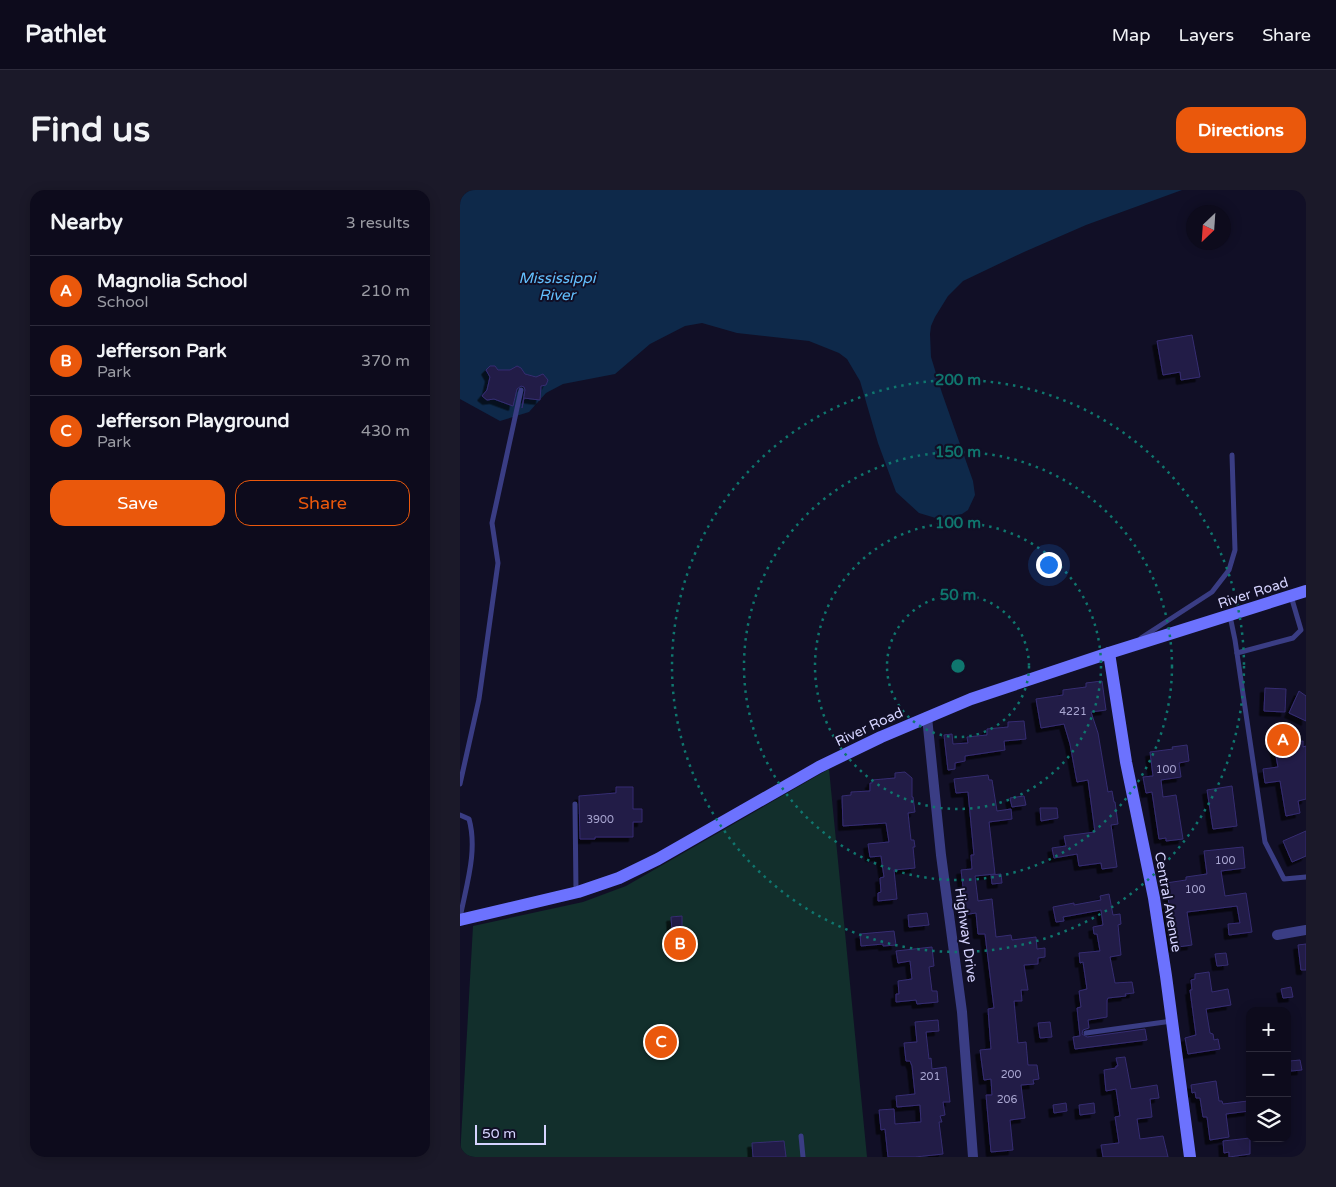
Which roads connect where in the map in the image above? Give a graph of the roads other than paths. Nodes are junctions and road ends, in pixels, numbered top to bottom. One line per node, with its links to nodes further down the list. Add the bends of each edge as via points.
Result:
1 (521, 390): 11 (lane, via 492,523 498,563 479,699)
2 (1232, 455): 7 (lane, via 1234,550 1229,570 1212,592)
3 (1306, 591): 4 (main road, River Road)
4 (1291, 596): 5 (main road, River Road); 6 (lane)
5 (1230, 616): 7 (main road, River Road); 9 (lane)
6 (1303, 629): 9 (lane, via 1293,638)
7 (1123, 649): 8 (main road, River Road)
8 (1109, 653): 10 (main road, River Road); 19 (main road, Central Avenue, via 1126,762 1154,898)
9 (1237, 653): 14 (lane, via 1265,842 1284,879)
10 (927, 718): 15 (main road, River Road, via 819,767 658,859 619,878); 23 (street, Highway Drive, via 962,1012)
11 (460, 784)
12 (575, 804): 15 (lane)
13 (460, 815): 16 (lane, via 469,819 473,847)
14 (1306, 877)
15 (576, 893): 16 (main road, River Road)
16 (460, 919)
17 (1306, 930): 18 (street)
18 (1277, 934)
19 (1172, 1021): 20 (lane); 24 (main road, Central Avenue)
20 (1086, 1033)
21 (801, 1136): 22 (lane)
22 (803, 1157)
23 (973, 1157)
24 (1190, 1157)

